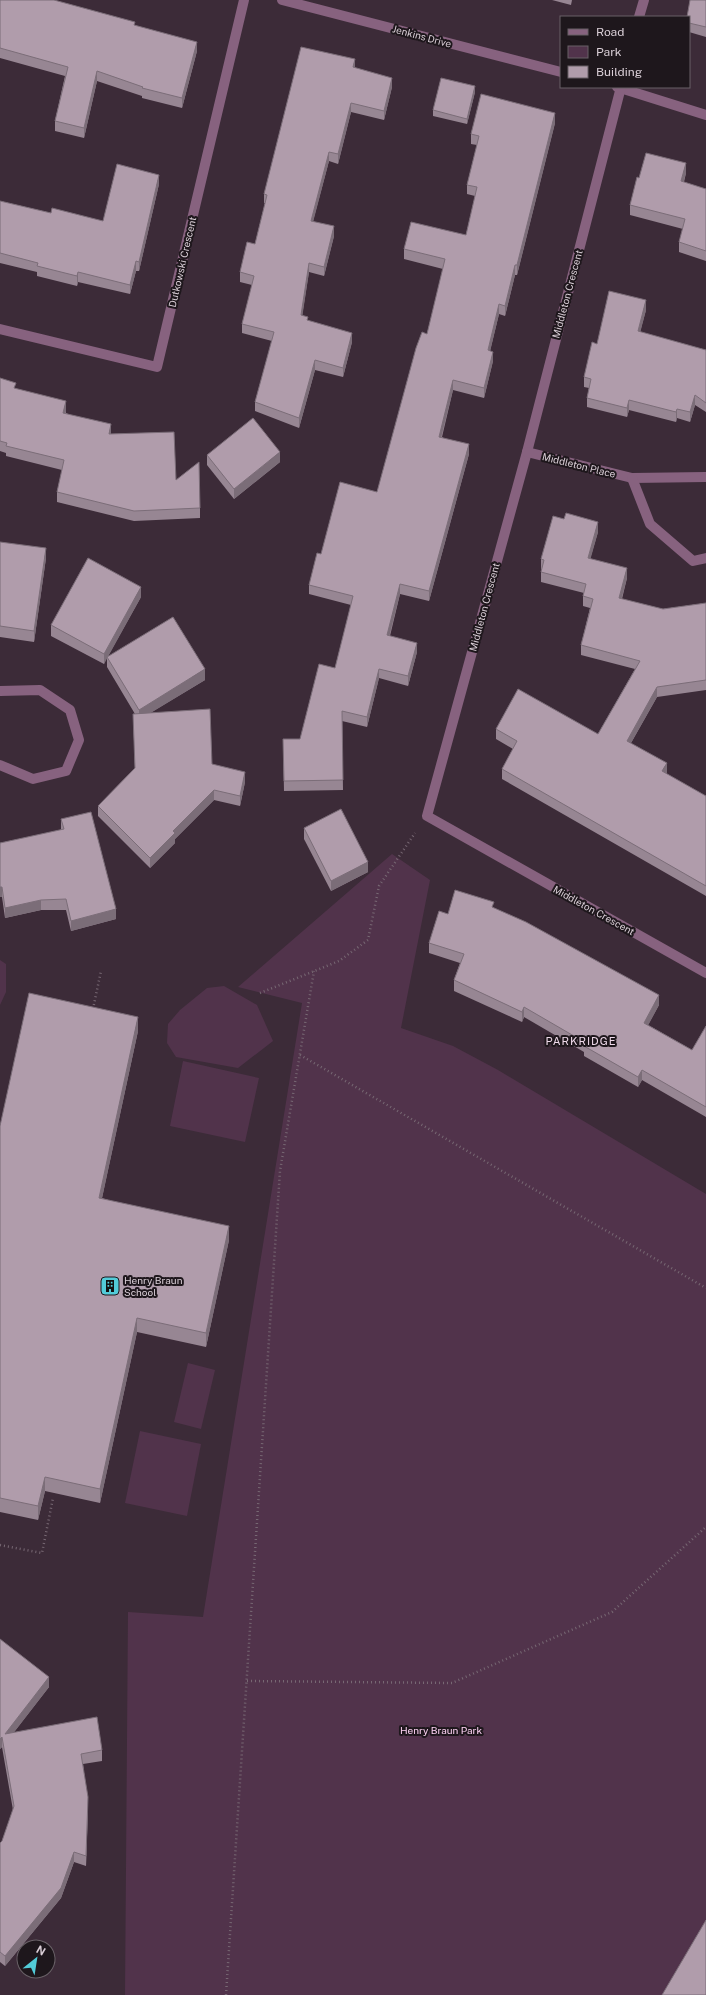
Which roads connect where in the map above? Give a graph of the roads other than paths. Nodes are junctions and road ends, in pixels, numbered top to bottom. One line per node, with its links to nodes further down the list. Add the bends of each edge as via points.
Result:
1 (244, 0): 9 (street, Dutkowski Crescent, via 157,367)
2 (282, 0): 5 (street, Jenkins Drive)
3 (644, 0): 4 (street)
4 (639, 16)
5 (560, 72)
6 (619, 88): 10 (street, Middleton Crescent)
7 (622, 88): 8 (street)
8 (706, 115)
9 (0, 329)
10 (527, 452): 12 (street, Middleton Place); 16 (street, Middleton Crescent, via 427,816)
11 (706, 477): 12 (street, Middleton Place)
12 (632, 478): 13 (street, via 650,524 693,561)
13 (706, 558)
14 (0, 691): 15 (street, via 40,690 70,710 79,740 66,771 33,779)
15 (0, 765)
16 (706, 973)

